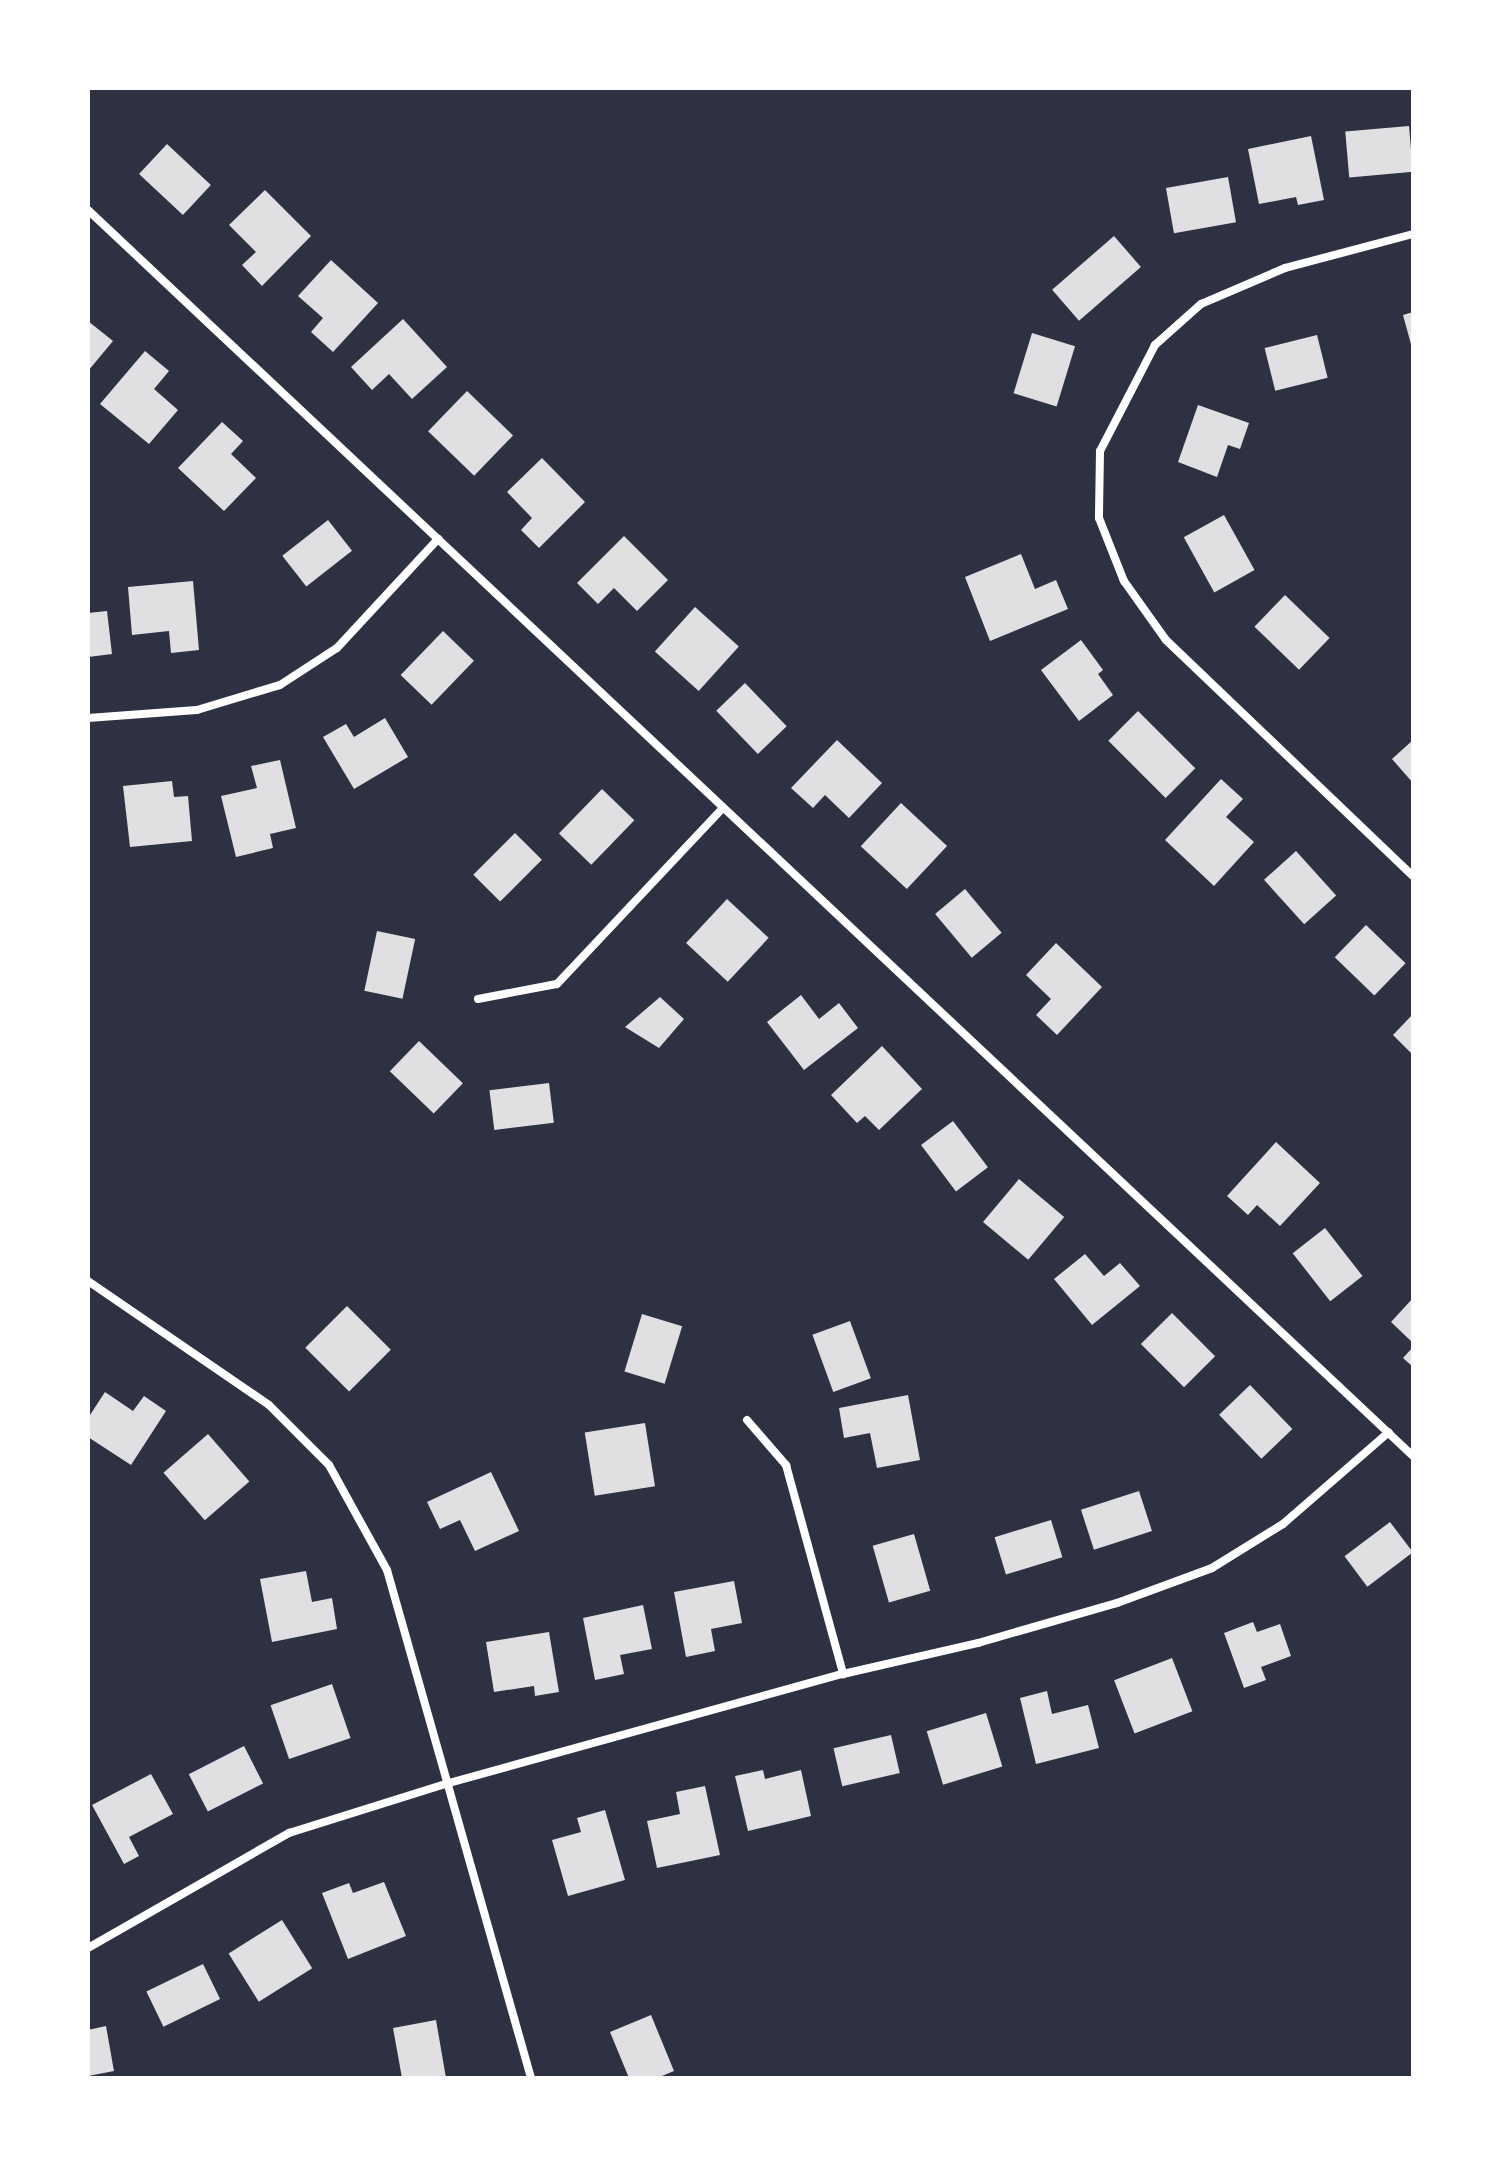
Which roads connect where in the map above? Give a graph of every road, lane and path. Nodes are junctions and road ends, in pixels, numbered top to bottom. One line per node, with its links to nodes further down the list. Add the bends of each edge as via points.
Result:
1 (88, 210): 3 (street)
2 (1413, 234): 6 (street, via 1285,268 1201,304 1155,345 1100,451 1099,518 1124,581 1166,640)
3 (438, 539): 4 (street, via 337,648 280,685 197,710); 5 (street)
4 (88, 718)
5 (723, 808): 7 (street, via 557,984); 10 (street)
6 (1413, 876)
7 (478, 999)
8 (88, 1281): 13 (street, via 269,1405 329,1465 387,1570)
9 (747, 1420): 12 (street, via 786,1465)
10 (1389, 1432): 11 (street); 12 (street, via 1283,1524 1212,1568 1117,1603 992,1639)
11 (1413, 1456)
12 (843, 1674): 13 (street)
13 (449, 1783): 14 (street, via 289,1833); 15 (street)
14 (88, 1948)
15 (531, 2078)

